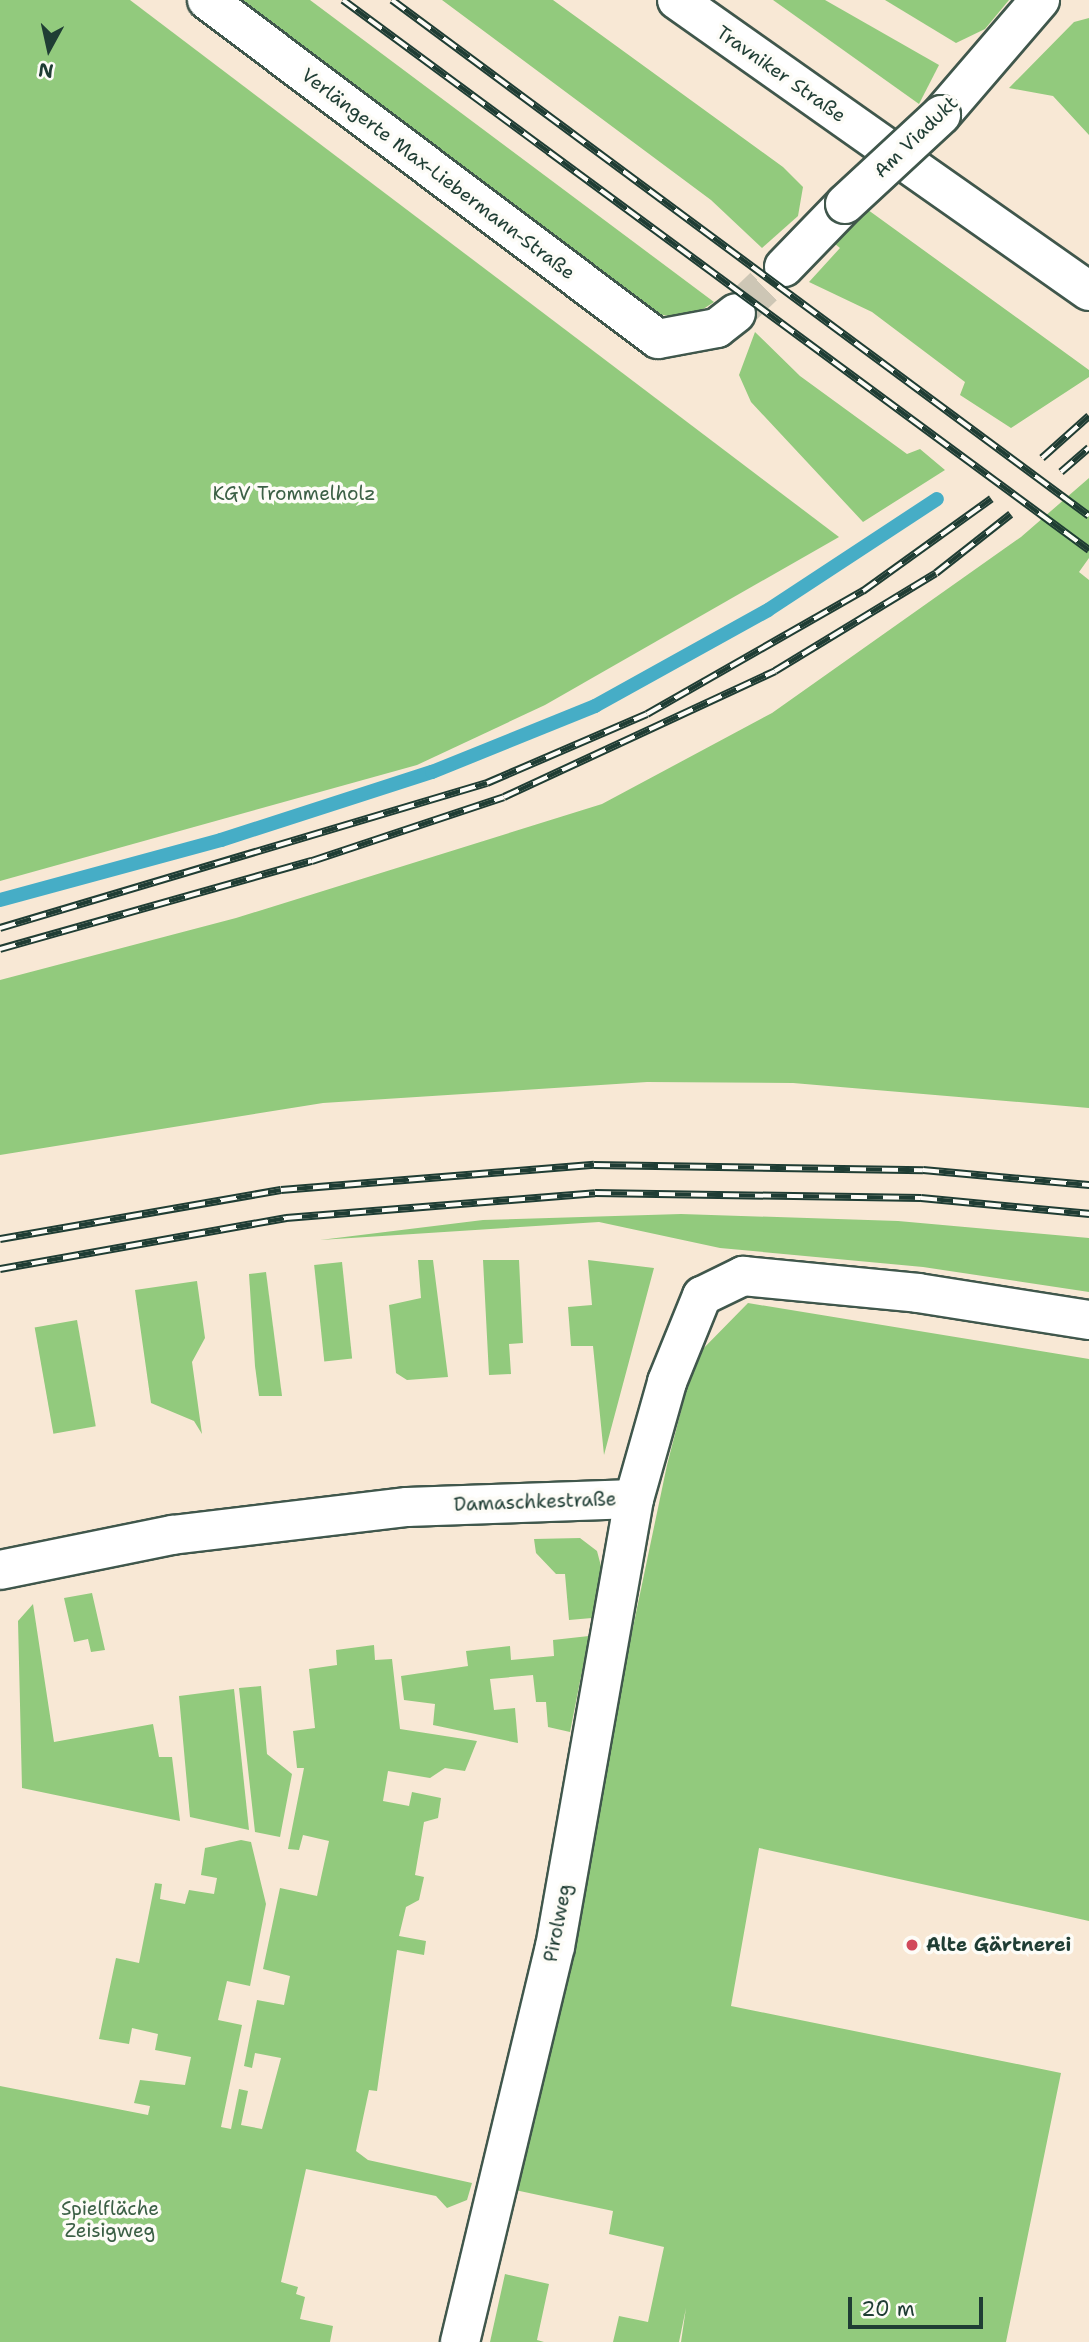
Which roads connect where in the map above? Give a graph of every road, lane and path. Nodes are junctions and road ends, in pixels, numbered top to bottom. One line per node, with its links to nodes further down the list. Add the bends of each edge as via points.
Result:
1 (207, 0): 6 (street, Verlängerte Max-Liebermann-Straße, via 658,339 673,341 717,328)
2 (677, 0): 5 (street, Travniker Straße)
3 (1040, 0): 4 (street, Am Viadukt, bridge, via 941,115)
4 (784, 267)
5 (1089, 291)
6 (736, 313)
7 (1089, 1320): 8 (street, Damaschkestraße, via 918,1293 743,1276 702,1296 667,1382)
8 (634, 1499): 9 (street, Damaschkestraße, via 333,1515 172,1535); 10 (street, Pirolweg, via 555,1947)
9 (0, 1570)
10 (460, 2342)

